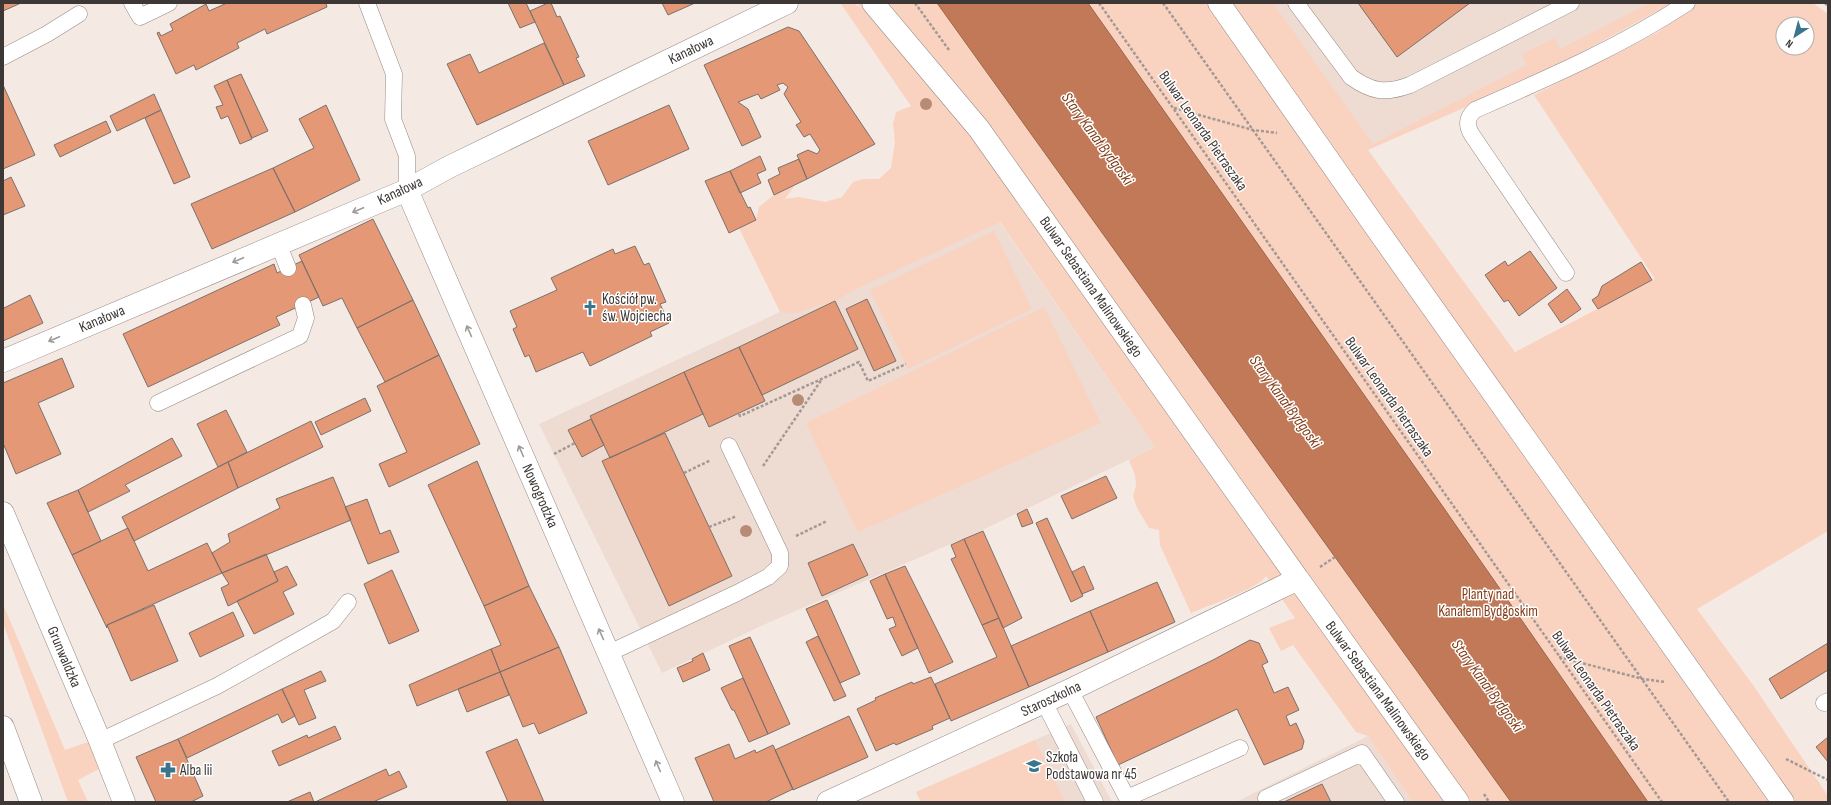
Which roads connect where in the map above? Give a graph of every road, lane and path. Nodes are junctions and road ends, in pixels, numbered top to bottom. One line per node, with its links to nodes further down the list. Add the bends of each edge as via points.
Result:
1 (132, 3): 2 (lane, via 140,17)
2 (168, 3)
3 (367, 3): 19 (lane, via 394,74 393,119 407,156)
4 (787, 3): 19 (street, Kanałowa, via 449,167)
5 (873, 3): 41 (street, Bulwar Sebastiana Malinowskiego, via 979,129)
6 (1099, 3): 16 (path, Bulwar Leonarda Pietraszaka)
7 (1163, 3): 17 (path)
8 (1219, 3): 18 (street)
9 (1296, 3): 10 (lane, via 1351,77 1363,86 1376,90 1395,90 1410,85)
10 (1571, 3)
11 (1687, 3): 22 (lane, via 1631,37 1469,115 1468,129)
12 (1824, 3): 13 (path)
13 (1828, 6)
14 (79, 14): 15 (lane)
15 (3, 57)
16 (1173, 108): 17 (path); 44 (path, Bulwar Leonarda Pietraszaka)
17 (1253, 130): 18 (path); 45 (path)
18 (1313, 139): 46 (street)
19 (407, 190): 20 (street, Kanałowa, one-way to 20); 43 (street, Nowogrodzka, one-way to 19)
20 (278, 243): 21 (lane); 24 (street, Kanałowa, one-way to 24)
21 (288, 268)
22 (1566, 273)
23 (303, 305): 27 (lane, via 306,318 300,336)
24 (3, 361)
25 (906, 364): 26 (path, via 868,381 859,362)
26 (823, 378): 28 (path, via 740,416); 33 (path)
27 (158, 402)
28 (738, 414)
29 (575, 443): 31 (path)
30 (730, 449): 32 (path); 33 (lane)
31 (554, 454)
32 (684, 473)
33 (748, 488): 34 (lane)
34 (758, 507): 37 (path); 38 (lane)
35 (3, 513): 50 (street, Grunwaldzka)
36 (826, 521): 38 (path)
37 (709, 527)
38 (776, 546): 43 (lane, via 780,553 780,566 768,577)
39 (1335, 557): 40 (path)
40 (1320, 566)
41 (1298, 579): 47 (street, Staroszkolna); 59 (street, Bulwar Sebastiana Malinowskiego)
42 (348, 602): 50 (lane, via 333,621 312,633 217,686)
43 (609, 653): 54 (street, Nowogrodzka, one-way to 43)
44 (1558, 657): 45 (path); 60 (path, Bulwar Leonarda Pietraszaka)
45 (1642, 679): 46 (path); 61 (path)
46 (1701, 687): 62 (street)
47 (1070, 690): 48 (street, Staroszkolna); 51 (lane, via 1127,798)
48 (1044, 702): 55 (street, Staroszkolna); 56 (lane)
49 (3, 728): 52 (street)
50 (100, 741): 53 (street, Grunwaldzka)
51 (1240, 748)
52 (31, 802)
53 (124, 802)
54 (673, 802)
55 (828, 802)
56 (1095, 802)
57 (1268, 802): 58 (lane, via 1266,798 1362,753)
58 (1396, 802)
59 (1458, 802)
60 (1662, 802)
61 (1729, 802)
62 (1783, 802)

